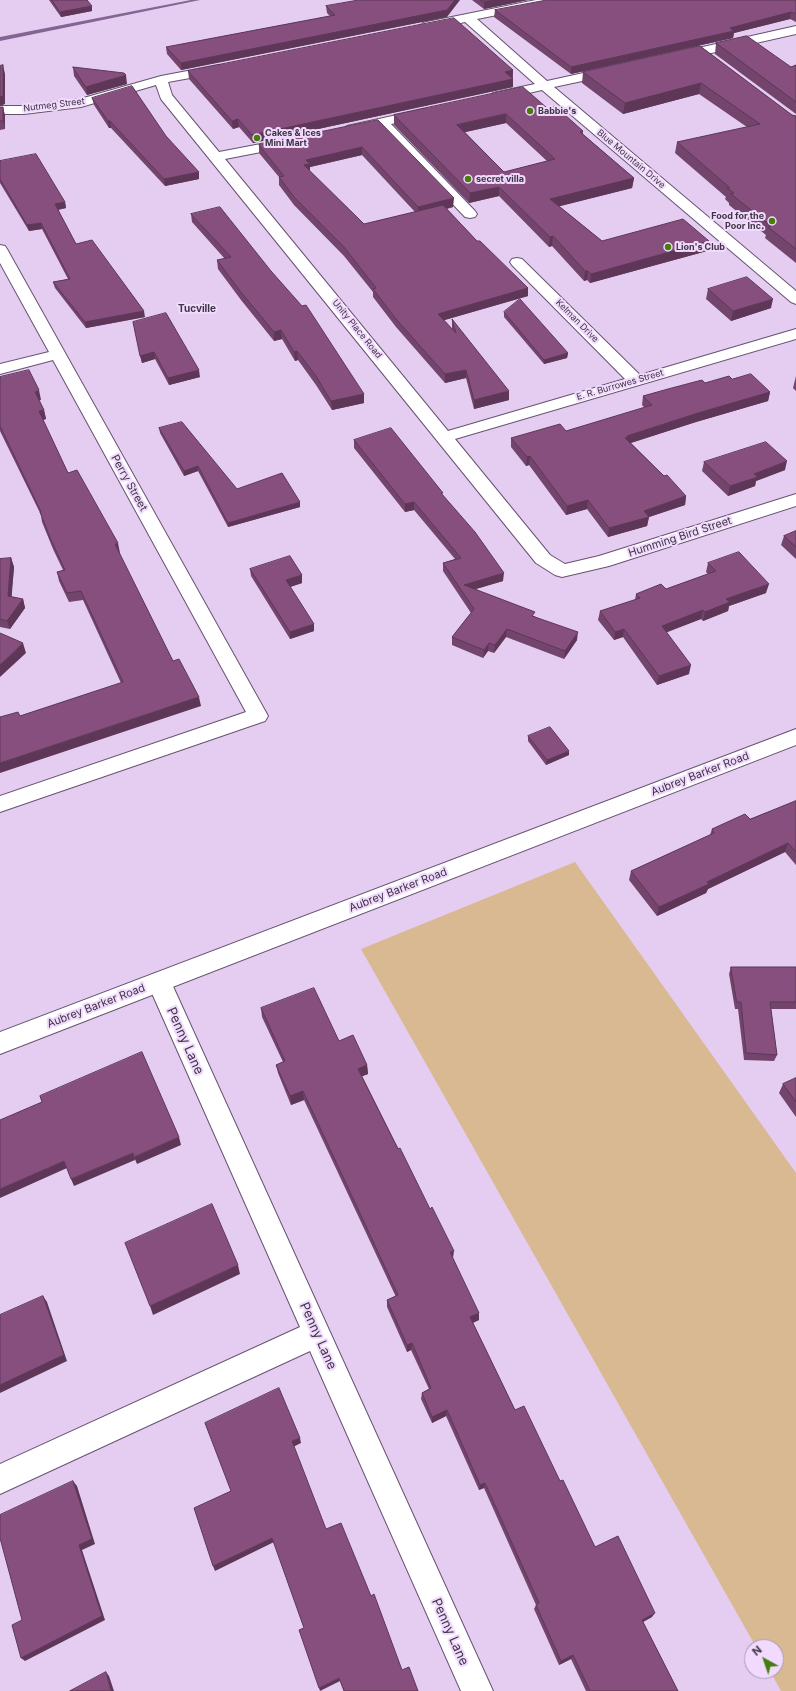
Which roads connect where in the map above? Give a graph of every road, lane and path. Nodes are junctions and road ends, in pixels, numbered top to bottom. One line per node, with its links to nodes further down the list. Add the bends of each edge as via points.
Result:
1 (553, 0): 2 (street)
2 (467, 17): 3 (street); 11 (street, Blue Mountain Drive)
3 (412, 29)
4 (796, 30): 5 (street)
5 (701, 51): 6 (street); 7 (street)
6 (662, 60)
7 (714, 61)
8 (232, 66): 10 (street, Nutmeg Street)
9 (623, 69): 11 (street)
10 (161, 80): 13 (street, Nutmeg Street, via 80,103 24,110); 18 (street, Unity Place Road, via 166,96)
11 (545, 86): 12 (street); 22 (street, Blue Mountain Drive)
12 (483, 100)
13 (0, 110)
14 (436, 110): 15 (street)
15 (382, 122): 16 (street); 19 (street)
16 (337, 132)
17 (300, 140): 18 (street)
18 (217, 158): 27 (street, Unity Place Road)
19 (470, 214)
20 (0, 249): 24 (street, Perry Street)
21 (517, 262): 26 (street, Kelman Drive)
22 (796, 299)
23 (796, 334): 26 (street, E. R. Burrowes Street)
24 (58, 354): 25 (street); 31 (street, Perry Street, via 258,716)
25 (0, 369)
26 (636, 380): 27 (street, E. R. Burrowes Street)
27 (444, 437): 29 (street, Unity Place Road, via 543,558)
28 (796, 500): 29 (street, Humming Bird Street, via 602,562)
29 (562, 571)
30 (796, 737): 32 (street, Aubrey Barker Road)
31 (0, 804)
32 (159, 982): 33 (street, Aubrey Barker Road); 34 (street, Penny Lane)
33 (0, 1043)
34 (317, 1333): 35 (street); 36 (street, Penny Lane)
35 (0, 1478)
36 (477, 1691)

